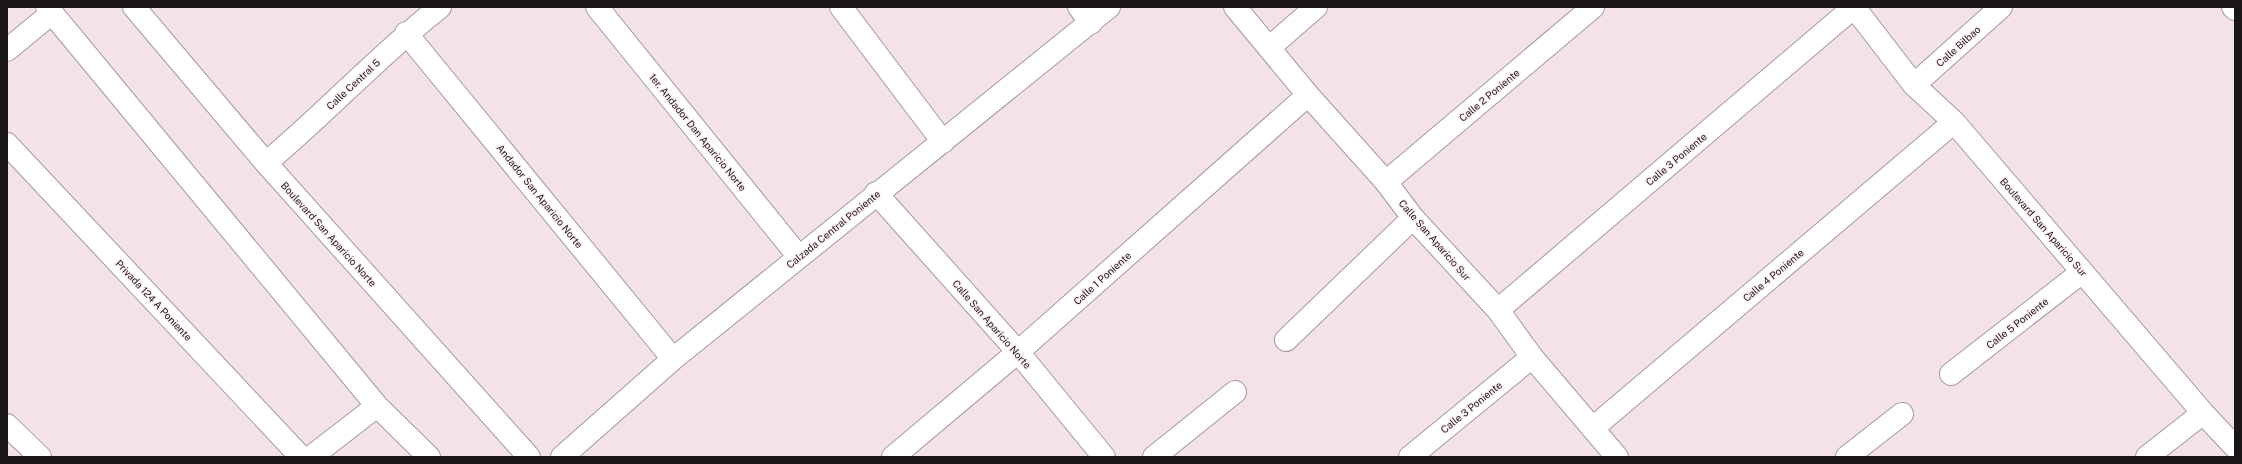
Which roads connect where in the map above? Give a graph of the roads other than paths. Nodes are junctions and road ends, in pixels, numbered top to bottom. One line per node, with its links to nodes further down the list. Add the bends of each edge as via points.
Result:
1 (134, 7): 21 (street, Boulevard San Aparicio Norte)
2 (440, 7): 13 (street, Calle Central 5)
3 (597, 7): 25 (street, 1er. Andador Dan Aparicio Norte)
4 (841, 7): 19 (street)
5 (1109, 7): 12 (street, Calzada Central Poniente)
6 (1235, 7): 14 (street, Calle San Aparicio Sur)
7 (1316, 7): 14 (street)
8 (1593, 7): 22 (street, Calle 2 Poniente)
9 (1854, 7): 16 (street, Boulevard San Aparicio Sur); 27 (street, Calle 3 Poniente)
10 (2001, 7): 16 (street, Calle Bilbao)
11 (49, 10): 15 (street); 34 (street)
12 (1085, 15): 19 (street, Calzada Central Poniente)
13 (406, 33): 21 (street, Calle Central 5, via 295,139); 31 (street, Andador San Aparicio Norte)
14 (1269, 48): 17 (street, Calle San Aparicio Sur)
15 (7, 50)
16 (1914, 85): 18 (street, Boulevard San Aparicio Sur)
17 (1308, 95): 22 (street, Calle San Aparicio Sur); 29 (street, Calle 1 Poniente)
18 (1954, 122): 26 (street, Boulevard San Aparicio Sur); 38 (street, Calle 4 Poniente)
19 (942, 142): 23 (street, Calzada Central Poniente)
20 (7, 144): 41 (street, Privada 124 A Poniente)
21 (266, 163): 44 (street, Boulevard San Aparicio Norte)
22 (1386, 182): 24 (street, Calle San Aparicio Sur)
23 (876, 193): 25 (street, Calzada Central Poniente); 29 (street, Calle San Aparicio Norte)
24 (1413, 218): 27 (street, Calle San Aparicio Sur); 28 (street)
25 (799, 256): 31 (street, Calzada Central Poniente)
26 (2082, 272): 32 (street, Calle 5 Poniente); 35 (street, Boulevard San Aparicio Sur)
27 (1498, 310): 30 (street, Calle San Aparicio Sur)
28 (1286, 340)
29 (1018, 352): 46 (street, Calle 1 Poniente); 47 (street, Calle San Aparicio Norte)
30 (1532, 357): 38 (street, Calle San Aparicio Sur); 49 (street, Calle 3 Poniente)
31 (673, 359): 45 (street, Calzada Central Poniente)
32 (1951, 374)
33 (1235, 392): 48 (street)
34 (377, 406): 42 (street); 43 (street)
35 (2203, 413): 39 (street, Boulevard San Aparicio Sur); 52 (street)
36 (1902, 414): 51 (street)
37 (7, 425): 40 (street)
38 (1592, 428): 50 (street, Calle San Aparicio Sur)
39 (2235, 447)
40 (40, 457)
41 (301, 457)
42 (311, 457)
43 (428, 457)
44 (529, 457)
45 (562, 457)
46 (893, 457)
47 (1104, 457)
48 (1154, 457)
49 (1410, 457)
50 (1617, 457)
51 (1847, 457)
52 (2147, 457)

